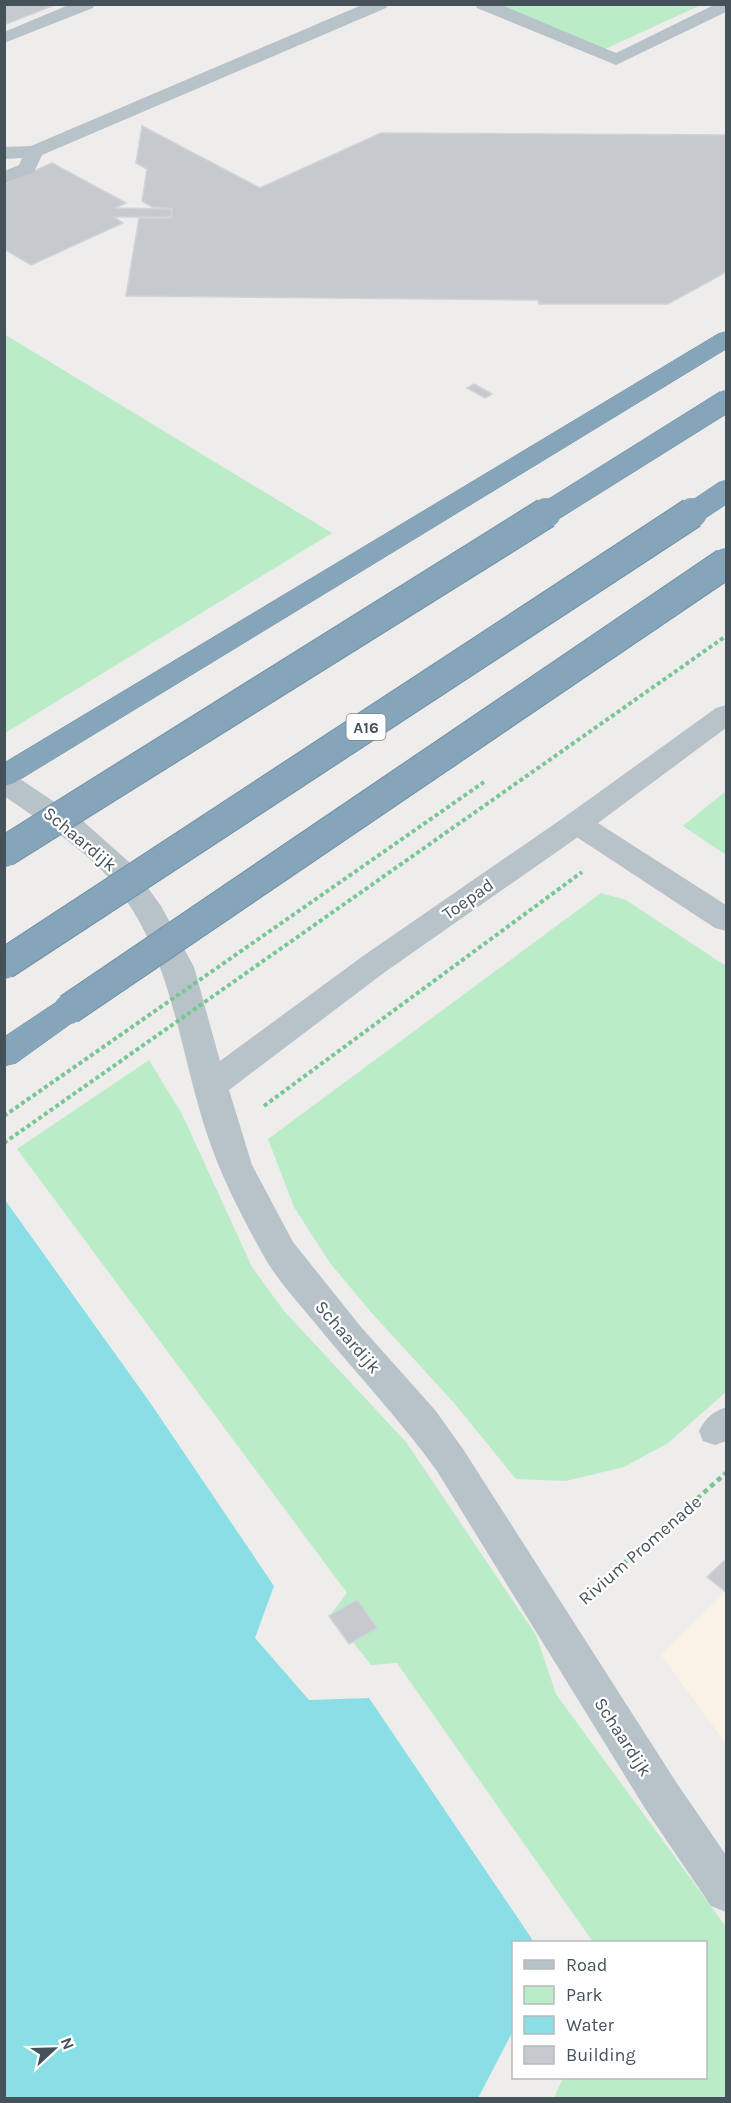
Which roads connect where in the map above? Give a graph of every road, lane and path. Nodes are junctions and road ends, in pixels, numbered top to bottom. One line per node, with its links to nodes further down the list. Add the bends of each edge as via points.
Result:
1 (87, 4): 5 (lane)
2 (380, 4): 6 (lane)
3 (483, 4): 4 (lane, via 616,60)
4 (726, 6)
5 (4, 38)
6 (34, 152): 7 (lane); 8 (lane, via 27,168)
7 (4, 153)
8 (4, 178)
9 (726, 339): 15 (highway)
10 (726, 401): 20 (highway, bridge)
11 (726, 491): 22 (highway, A16, bridge)
12 (726, 563): 23 (highway, bridge)
13 (726, 636): 27 (path, bridge)
14 (726, 714): 18 (street, Toepad)
15 (4, 776)
16 (492, 777): 25 (path, bridge)
17 (4, 782): 24 (street, Schaardijk, via 72,828 119,870 150,914 178,967)
18 (577, 823): 19 (street); 24 (street, Toepad, via 374,964)
19 (616, 847): 21 (street); 26 (path)
20 (4, 852)
21 (726, 920)
22 (4, 963)
23 (4, 1054)
24 (211, 1086): 26 (street, Schaardijk)
25 (4, 1116)
26 (224, 1135): 29 (street, Schaardijk, via 280,1252 429,1431)
27 (4, 1143)
28 (726, 1473): 29 (path, Rivium Promenade)
29 (552, 1626): 30 (street, Schaardijk)
30 (726, 1891)

